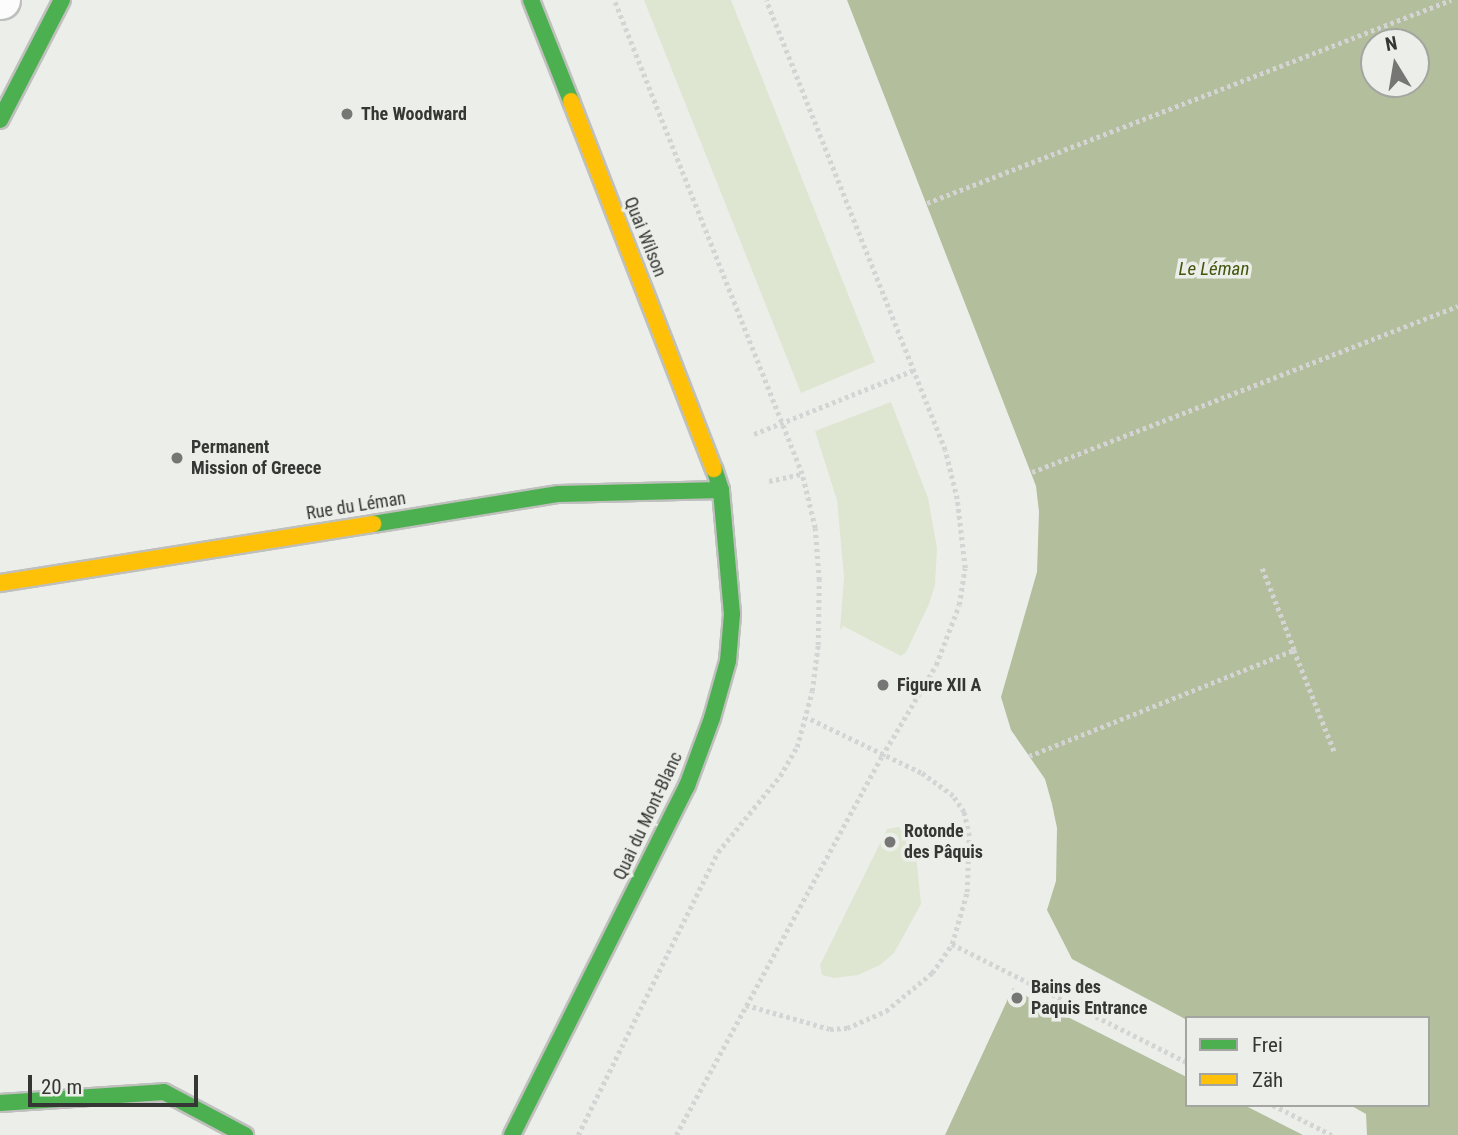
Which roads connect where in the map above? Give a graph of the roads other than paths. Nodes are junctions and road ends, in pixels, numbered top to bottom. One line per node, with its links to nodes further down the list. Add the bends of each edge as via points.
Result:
1 (62, 0): 3 (main road)
2 (530, 0): 4 (main road, Quai Wilson)
3 (0, 120)
4 (721, 490): 5 (main road, Rue du Léman, via 559,494); 8 (main road, Quai du Mont-Blanc, via 732,614 728,661 712,718 687,786)
5 (0, 583)
6 (0, 1103): 7 (main road, via 164,1092)
7 (245, 1135)
8 (512, 1135)

